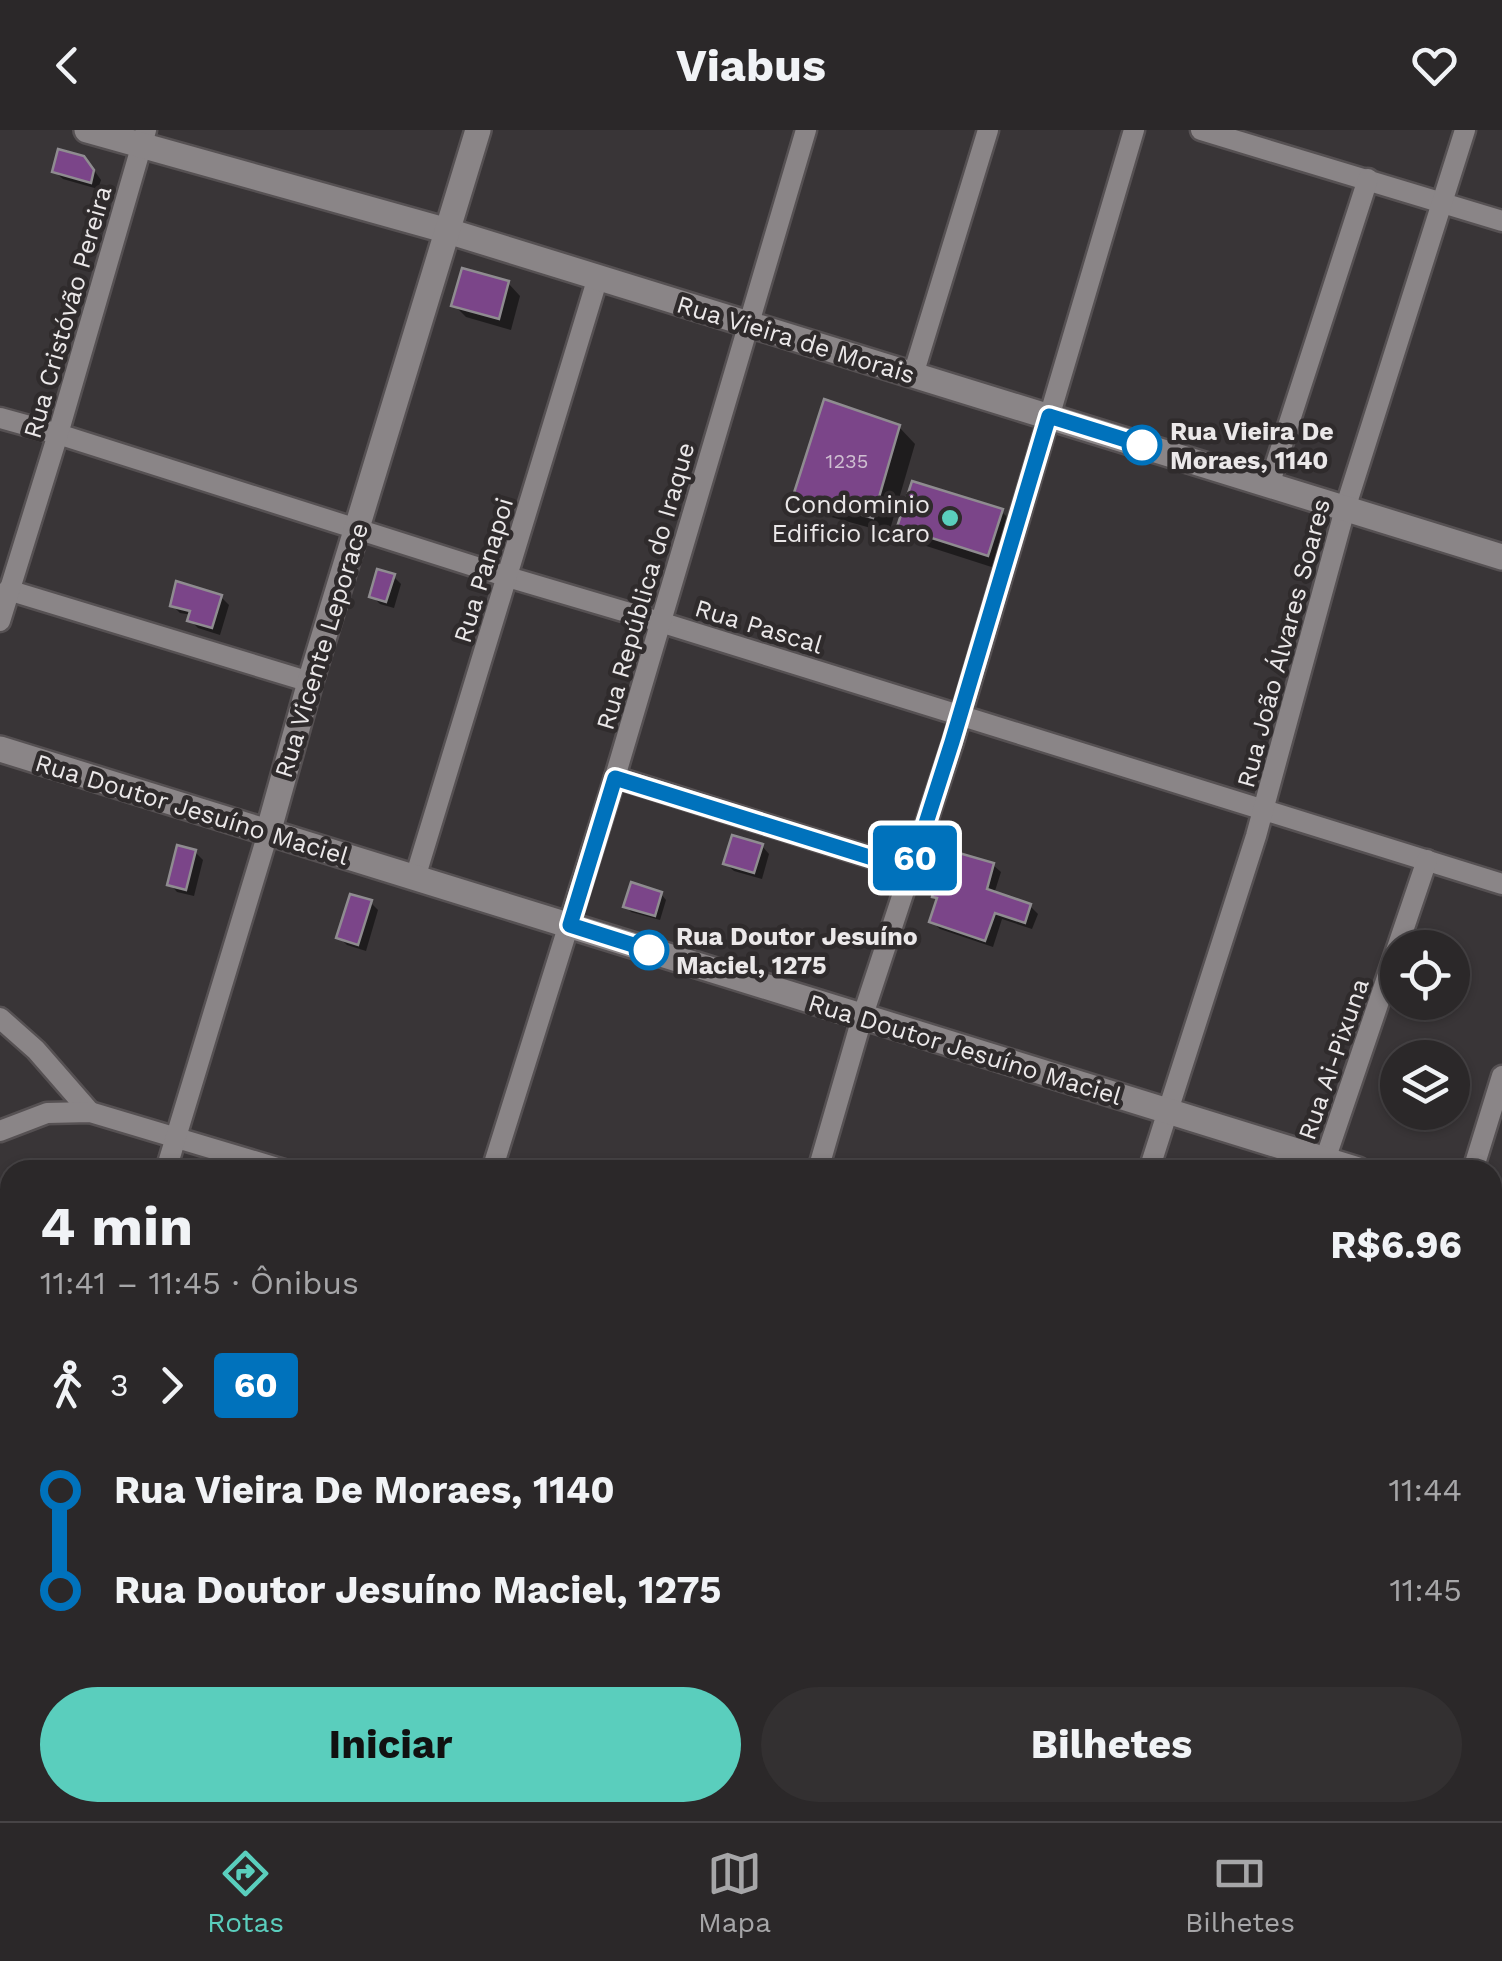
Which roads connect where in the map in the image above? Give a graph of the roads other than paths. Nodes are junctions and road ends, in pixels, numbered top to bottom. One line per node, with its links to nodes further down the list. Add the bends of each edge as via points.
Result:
1 (87, 130): 8 (street, Rua Vieira de Morais)
2 (478, 130): 12 (street, Rua Vicente Leporace)
3 (806, 130): 14 (street, Rua República do Iraque)
4 (988, 130): 15 (street)
5 (1134, 130): 16 (street)
6 (1200, 130): 9 (street)
7 (1465, 130): 10 (street, Rua João Álvares Soares)
8 (144, 138): 12 (street, Rua Vieira de Morais); 18 (street, Rua Cristóvão Pereira)
9 (1368, 179): 10 (street); 19 (street)
10 (1444, 202): 11 (street); 20 (street, Rua João Álvares Soares)
11 (1502, 221)
12 (448, 231): 13 (street, Rua Vieira de Morais); 21 (street, Rua Vicente Leporace)
13 (598, 277): 14 (street, Rua Vieira de Morais); 23 (street, Rua Panapoi)
14 (748, 324): 15 (street, Rua Vieira de Morais); 26 (street, Rua República do Iraque)
15 (913, 375): 16 (street, Rua Vieira de Morais)
16 (1049, 416): 19 (street, Rua Vieira de Morais); 28 (street)
17 (0, 418): 18 (street, Rua Pascal)
18 (58, 434): 21 (street, Rua Pascal); 24 (street, Rua Cristóvão Pereira)
19 (1270, 485): 20 (street, Rua Vieira de Morais)
20 (1345, 508): 22 (street, Rua Vieira de Morais); 31 (street, Rua João Álvares Soares)
21 (357, 528): 23 (street, Rua Pascal); 27 (street, Rua Vicente Leporace)
22 (1502, 557)
23 (508, 577): 26 (street, Rua Pascal); 35 (street, Rua Panapoi)
24 (8, 590): 25 (street, Rua Cristóvão Pereira); 27 (street)
25 (0, 621)
26 (660, 622): 28 (street, Rua Pascal); 30 (street, Rua República do Iraque)
27 (310, 682): 32 (street, Rua Vicente Leporace)
28 (959, 716): 31 (street, Rua Pascal); 34 (street)
29 (0, 749): 32 (street, Rua Doutor Jesuíno Maciel)
30 (615, 778): 34 (street); 37 (street, Rua República do Iraque)
31 (1263, 808): 33 (street, Rua Pascal); 42 (street, Rua João Álvares Soares)
32 (268, 832): 35 (street, Rua Doutor Jesuíno Maciel); 44 (street, Rua Vicente Leporace)
33 (1427, 860): 36 (street, Rua Pascal); 50 (street, Rua Ai-Pixuna)
34 (911, 870): 39 (street)
35 (415, 878): 37 (street, Rua Doutor Jesuíno Maciel)
36 (1502, 884)
37 (570, 925): 39 (street, Rua Doutor Jesuíno Maciel); 47 (street, Rua República do Iraque)
38 (0, 1018): 41 (street)
39 (862, 1018): 42 (street, Rua Doutor Jesuíno Maciel); 48 (street)
40 (1502, 1076): 51 (street)
41 (90, 1112): 43 (street, via 47,1114); 44 (street)
42 (1168, 1112): 49 (street, Rua João Álvares Soares); 50 (street, Rua Doutor Jesuíno Maciel)
43 (0, 1131)
44 (175, 1138): 45 (street, Rua Vicente Leporace); 46 (street)
45 (169, 1160)
46 (250, 1160)
47 (495, 1160)
48 (821, 1160)
49 (1152, 1160)
50 (1325, 1160)
51 (1476, 1160)

